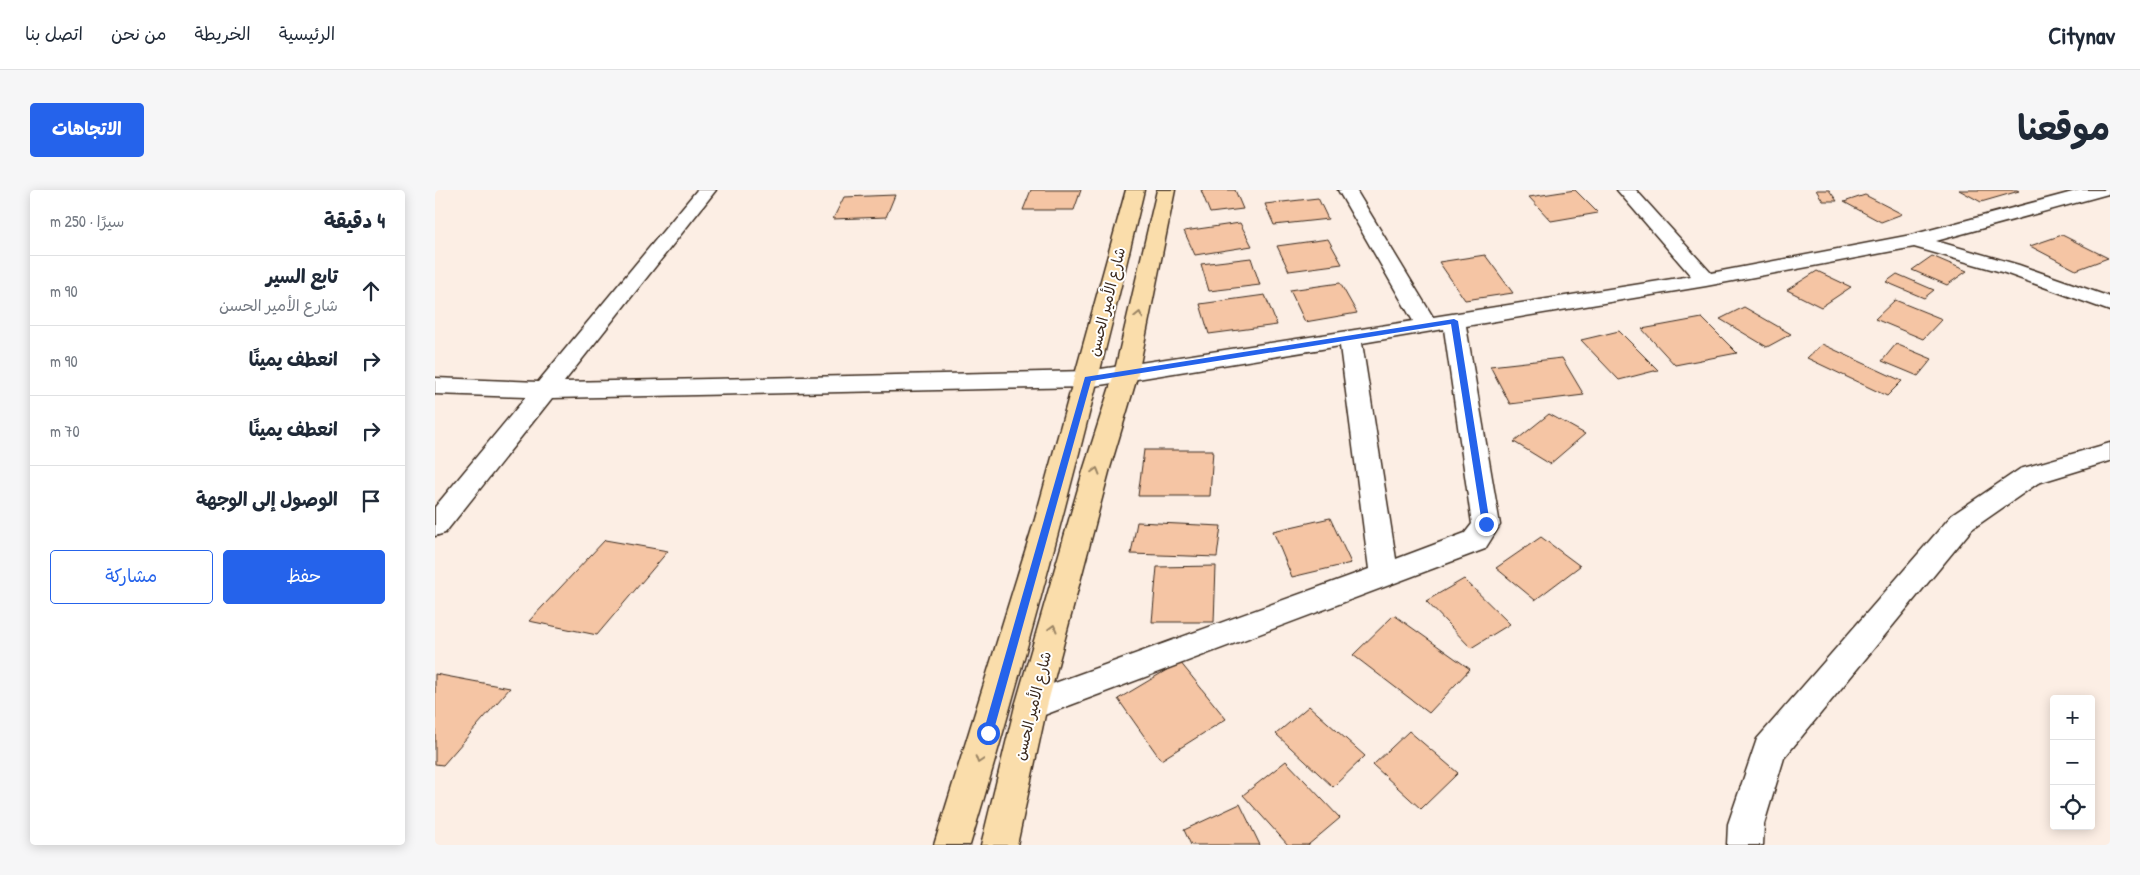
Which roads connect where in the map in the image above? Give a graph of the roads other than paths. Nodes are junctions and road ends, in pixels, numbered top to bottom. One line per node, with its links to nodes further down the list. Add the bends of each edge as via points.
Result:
1 (707, 190): 16 (street)
2 (1135, 190): 14 (main road, شارع الأمير الحسن)
3 (1166, 190): 13 (main road, شارع الأمير الحسن, one-way to 3)
4 (1347, 190): 11 (street)
5 (1626, 190): 8 (street)
6 (2101, 190): 7 (street)
7 (1913, 241): 8 (street); 9 (street, via 2012,269)
8 (1706, 280): 10 (street)
9 (2110, 304)
10 (1454, 321): 11 (street); 19 (street, via 1486,524 1475,540)
11 (1427, 326): 12 (street)
12 (1351, 337): 13 (street); 19 (street)
13 (1126, 374): 14 (street); 20 (main road, شارع الأمير الحسن, one-way to 13)
14 (1088, 379): 16 (street); 21 (main road, شارع الأمير الحسن, one-way to 21, via 988,733)
15 (435, 386): 16 (street)
16 (546, 390): 18 (street)
17 (2110, 452): 23 (street, via 2029,476 1962,522 1769,750 1746,824)
18 (435, 526)
19 (1384, 574): 20 (street)
20 (1031, 706): 22 (main road, شارع الأمير الحسن)
21 (952, 845)
22 (999, 845)
23 (1745, 845)

